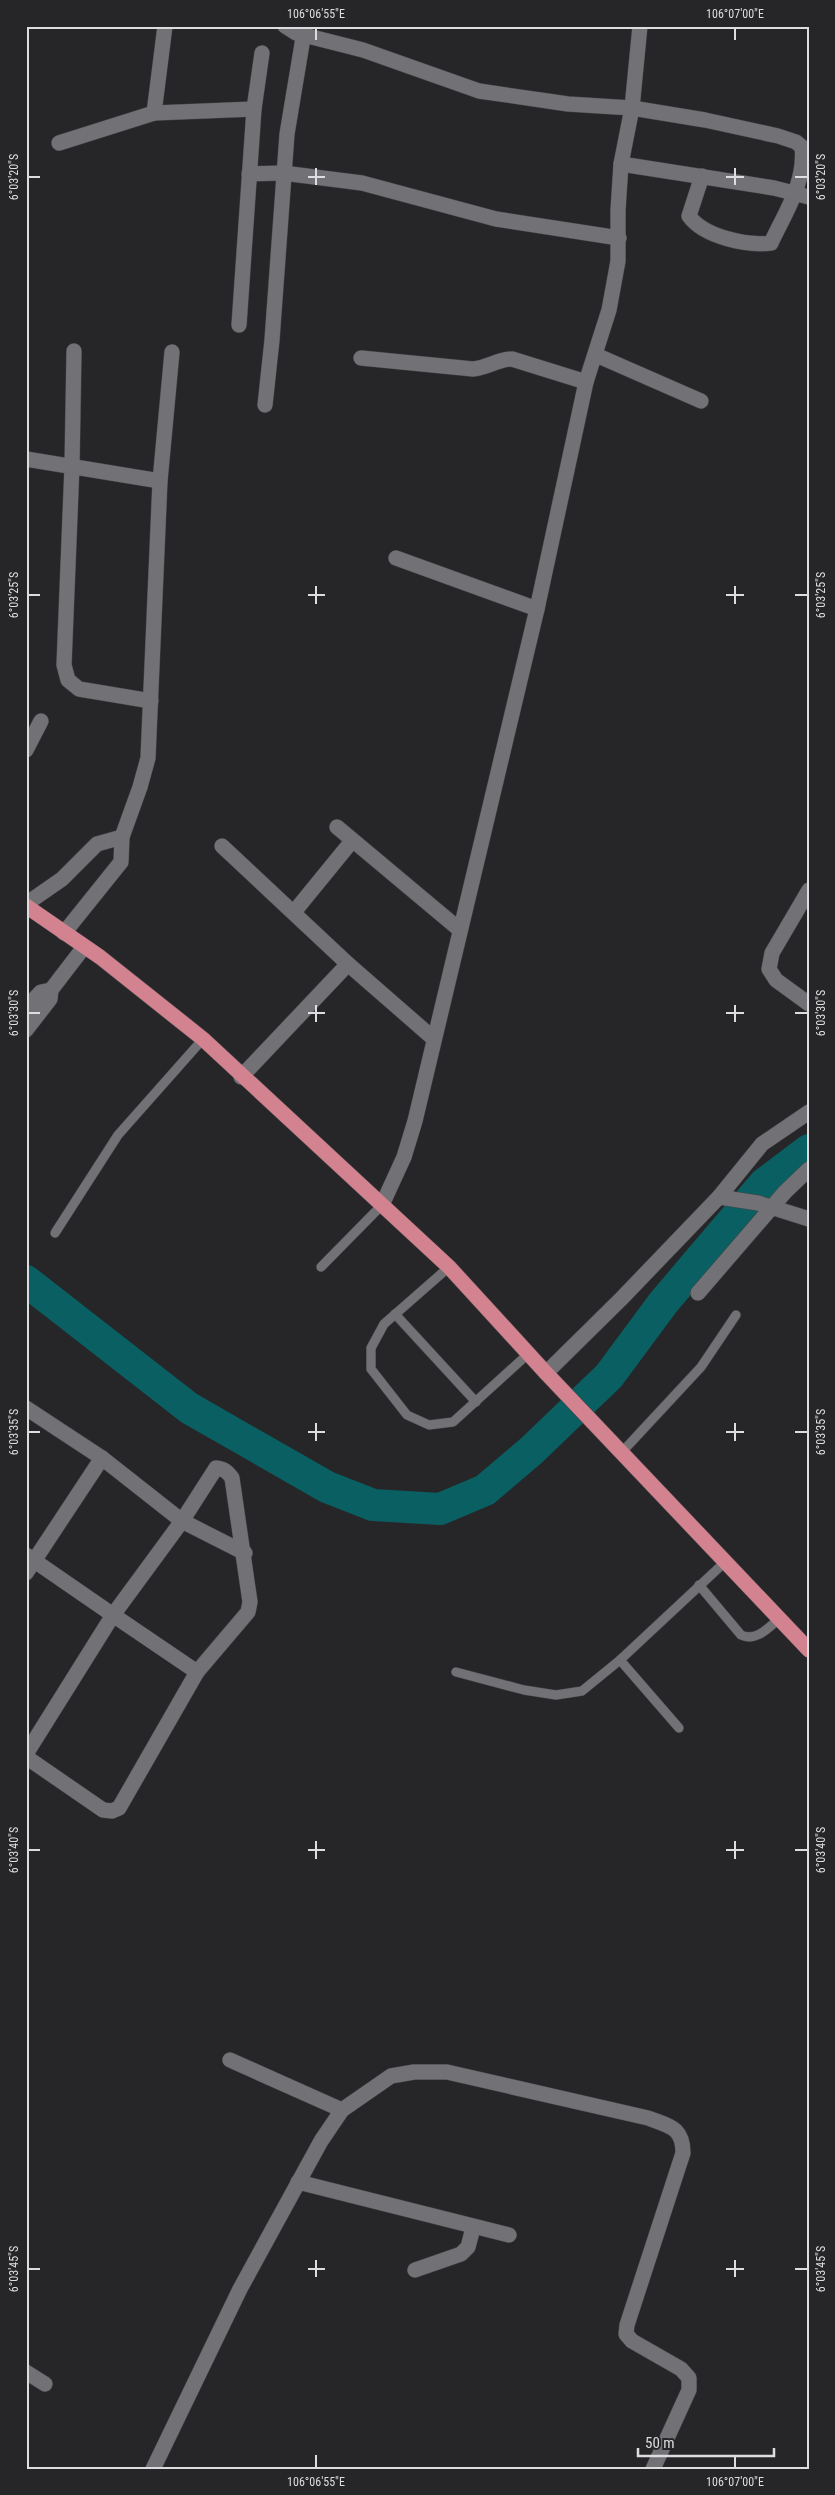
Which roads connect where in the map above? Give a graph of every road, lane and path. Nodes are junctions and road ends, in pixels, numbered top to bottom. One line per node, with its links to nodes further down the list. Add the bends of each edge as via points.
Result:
1 (165, 26): 8 (street)
2 (285, 26): 4 (street)
3 (640, 26): 6 (street)
4 (305, 31): 6 (street, via 479,90 568,104); 11 (street, via 286,134)
5 (262, 53): 7 (street)
6 (632, 108): 10 (street); 14 (street, via 714,122 796,142 802,148 804,164)
7 (254, 109): 8 (street); 12 (street)
8 (154, 112): 9 (street)
9 (58, 143)
10 (621, 164): 13 (street); 15 (street)
11 (284, 173): 12 (street); 15 (street, via 362,183 496,219); 23 (street)
12 (256, 174): 16 (street)
13 (702, 176): 14 (street); 14 (street, via 689,216 703,230 746,244 770,243)
14 (802, 195)
15 (619, 238): 19 (street, via 612,293)
16 (239, 325)
17 (74, 351): 25 (street)
18 (172, 352): 26 (street)
19 (596, 355): 21 (street); 22 (street)
20 (361, 358): 21 (street, via 473,369 512,359)
21 (586, 382): 28 (street)
22 (701, 400)
23 (265, 405)
24 (26, 458): 25 (street)
25 (72, 466): 26 (street); 29 (street, via 64,665 68,680 79,689)
26 (160, 481): 29 (street)
27 (396, 558): 28 (street)
28 (537, 609): 39 (street)
29 (151, 701): 33 (street, via 148,758)
30 (41, 721): 31 (street)
31 (26, 750)
32 (337, 827): 34 (street)
33 (122, 837): 37 (street, via 97,844 62,879); 40 (street, via 121,862)
34 (352, 841): 38 (street); 39 (street)
35 (222, 846): 38 (street)
36 (809, 890): 44 (street, via 772,953 769,969 776,980)
37 (26, 905): 40 (highway)
38 (294, 912): 42 (street)
39 (460, 930): 48 (street)
40 (64, 932): 41 (highway)
41 (84, 947): 43 (street); 47 (highway)
42 (348, 964): 48 (street); 49 (street)
43 (51, 990): 45 (street, via 41,992); 46 (street, via 50,999)
44 (809, 1004)
45 (26, 1008)
46 (26, 1030)
47 (203, 1040): 49 (highway); 56 (lane, via 118,1135)
48 (434, 1040): 53 (street, via 409,1144)
49 (241, 1077): 53 (highway)
50 (809, 1112): 52 (street, via 762,1144)
51 (809, 1169): 54 (street)
52 (726, 1198): 54 (street); 63 (street)
53 (382, 1205): 57 (lane); 58 (highway)
54 (774, 1207): 55 (street); 59 (street)
55 (809, 1220)
56 (55, 1233)
57 (321, 1267)
58 (449, 1267): 60 (lane); 62 (highway)
59 (698, 1292)
60 (395, 1314): 64 (lane); 64 (lane, via 384,1324 371,1348 371,1369 408,1416 428,1425 453,1422)
61 (736, 1316): 66 (lane, via 702,1367)
62 (528, 1354): 63 (highway); 64 (lane)
63 (548, 1375): 66 (highway)
64 (476, 1402)
65 (26, 1408): 67 (street)
66 (622, 1452): 70 (highway)
67 (102, 1458): 68 (street); 71 (street)
68 (182, 1521): 69 (street); 69 (street, via 216,1468 227,1471 232,1478); 73 (street)
69 (245, 1554): 77 (street, via 250,1602 248,1612)
70 (725, 1562): 72 (lane); 74 (highway)
71 (29, 1563): 73 (street)
72 (699, 1585): 74 (lane, via 741,1635 748,1638 756,1637); 76 (lane)
73 (112, 1615): 77 (street); 80 (street)
74 (779, 1618): 75 (highway)
75 (809, 1650)
76 (620, 1660): 78 (lane, via 582,1691 556,1695); 79 (lane)
77 (197, 1672): 80 (street, via 120,1808 103,1810)
78 (456, 1672)
79 (678, 1728)
80 (26, 1755)
81 (230, 2060): 82 (street)
82 (342, 2110): 83 (street); 90 (street, via 392,2076 447,2072 579,2100 673,2127 683,2139 683,2153 626,2334 632,2341 681,2369 689,2378 689,2390)
83 (298, 2182): 84 (street); 89 (street, via 211,2346)
84 (473, 2228): 85 (street); 86 (street, via 468,2247 461,2254)
85 (509, 2236)
86 (415, 2270)
87 (26, 2372): 88 (street)
88 (45, 2384)
89 (153, 2469)
90 (653, 2469)

